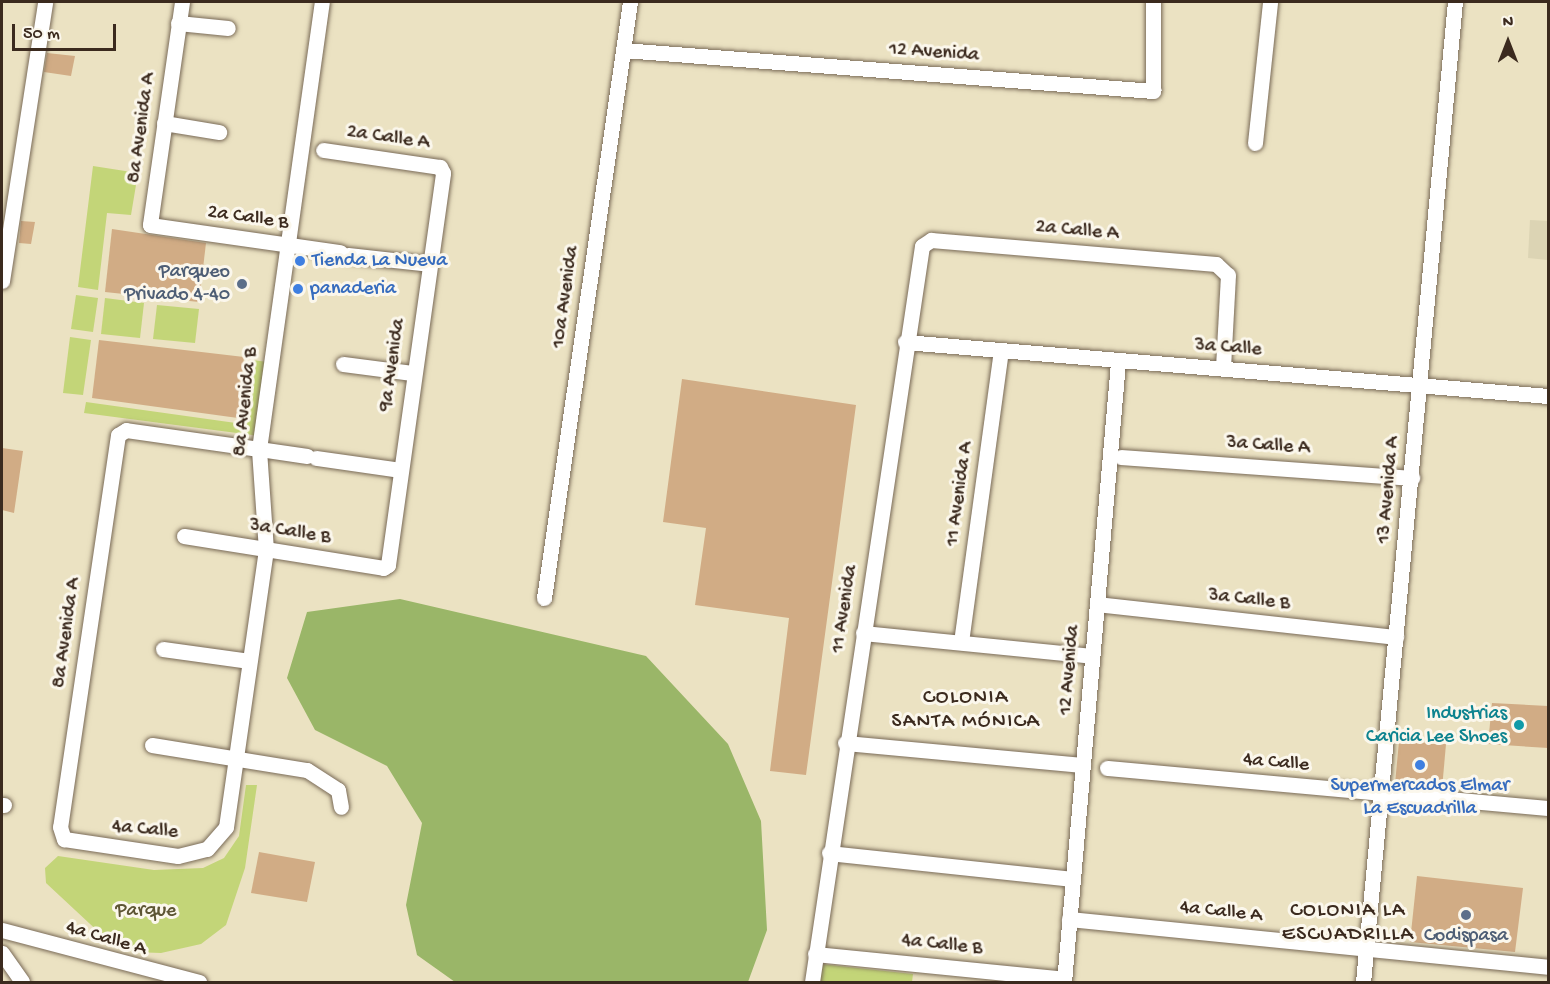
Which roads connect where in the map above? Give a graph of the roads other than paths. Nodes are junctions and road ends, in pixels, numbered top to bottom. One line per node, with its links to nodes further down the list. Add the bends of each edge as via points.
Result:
1 (45, 2): 20 (street)
2 (182, 2): 8 (street, 8a Avenida A)
3 (322, 2): 18 (street, 8a Avenida B)
4 (630, 2): 10 (street, 10a Avenida)
5 (1153, 2): 10 (street, 12 Avenida, via 1153,91)
6 (1270, 2): 13 (street)
7 (1455, 2): 27 (street, 13 Avenida A)
8 (178, 23): 9 (street); 11 (street, 8a Avenida A)
9 (228, 28)
10 (623, 50): 36 (street, 10a Avenida)
11 (164, 123): 12 (street); 16 (street, 8a Avenida A)
12 (219, 132)
13 (1255, 143)
14 (324, 150): 15 (street, 2a Calle A, via 440,167)
15 (443, 173): 19 (street, 9a Avenida)
16 (150, 225): 18 (street, 2a Calle B)
17 (924, 243): 21 (street, 11 Avenida); 25 (street, 2a Calle A, via 1225,268)
18 (287, 245): 19 (street, 2a Calle B); 29 (street, 8a Avenida B)
19 (429, 264): 26 (street, 9a Avenida)
20 (2, 281)
21 (905, 342): 22 (street, 3a Calle); 38 (street, 11 Avenida)
22 (1001, 351): 23 (street, 3a Calle); 40 (street, 11 Avenida A)
23 (1118, 362): 25 (street, 3a Calle); 37 (street, 12 Avenida)
24 (343, 364): 26 (street)
25 (1223, 368): 27 (street, 3a Calle)
26 (412, 373): 31 (street, 9a Avenida)
27 (1419, 384): 28 (street, 3a Calle); 32 (street, 13 Avenida A)
28 (1548, 396)
29 (259, 449): 31 (street); 34 (street, 8a Avenida B); 52 (street, 8a Avenida A, via 121,432 60,827)
30 (1122, 457): 32 (street, 3a Calle A)
31 (399, 470): 35 (street, 9a Avenida)
32 (1412, 478): 39 (street, 13 Avenida A)
33 (184, 536): 34 (street, 3a Calle B)
34 (266, 550): 35 (street, 3a Calle B); 43 (street, 8a Avenida B)
35 (388, 565)
36 (544, 598)
37 (1097, 604): 39 (street, 3a Calle B); 42 (street, 12 Avenida)
38 (863, 633): 40 (street); 44 (street, 11 Avenida)
39 (1396, 637): 49 (street, 13 Avenida A)
40 (961, 642): 42 (street)
41 (162, 649): 43 (street)
42 (1092, 656): 47 (street, 12 Avenida)
43 (249, 661): 46 (street, 8a Avenida B)
44 (845, 742): 47 (street); 54 (street, 11 Avenida)
45 (152, 745): 46 (street)
46 (236, 757): 50 (street, via 317,774 338,790); 53 (street, 8a Avenida B, via 226,827)
47 (1083, 765): 55 (street, 12 Avenida)
48 (1107, 768): 49 (street, 4a Calle)
49 (1383, 794): 51 (street, 4a Calle); 58 (street, 13 Avenida A)
50 (341, 807)
51 (1548, 808)
52 (66, 840): 53 (street, 4a Calle, via 163,856 192,854)
53 (218, 841)
54 (829, 853): 55 (street); 60 (street, 11 Avenida)
55 (1073, 879): 56 (street, 12 Avenida)
56 (1069, 919): 58 (street, 4a Calle A); 63 (street, 12 Avenida)
57 (2, 930): 62 (street, 4a Calle A)
58 (1366, 948): 61 (street, 4a Calle A); 67 (street, 13 Avenida A)
59 (2, 953): 64 (street)
60 (815, 954): 63 (street, 4a Calle B); 66 (street, 11 Avenida)
61 (1548, 967)
62 (153, 978): 65 (street, 4a Calle A)
63 (1064, 981)
64 (22, 982)
65 (199, 982)
66 (812, 982)
67 (1363, 982)

